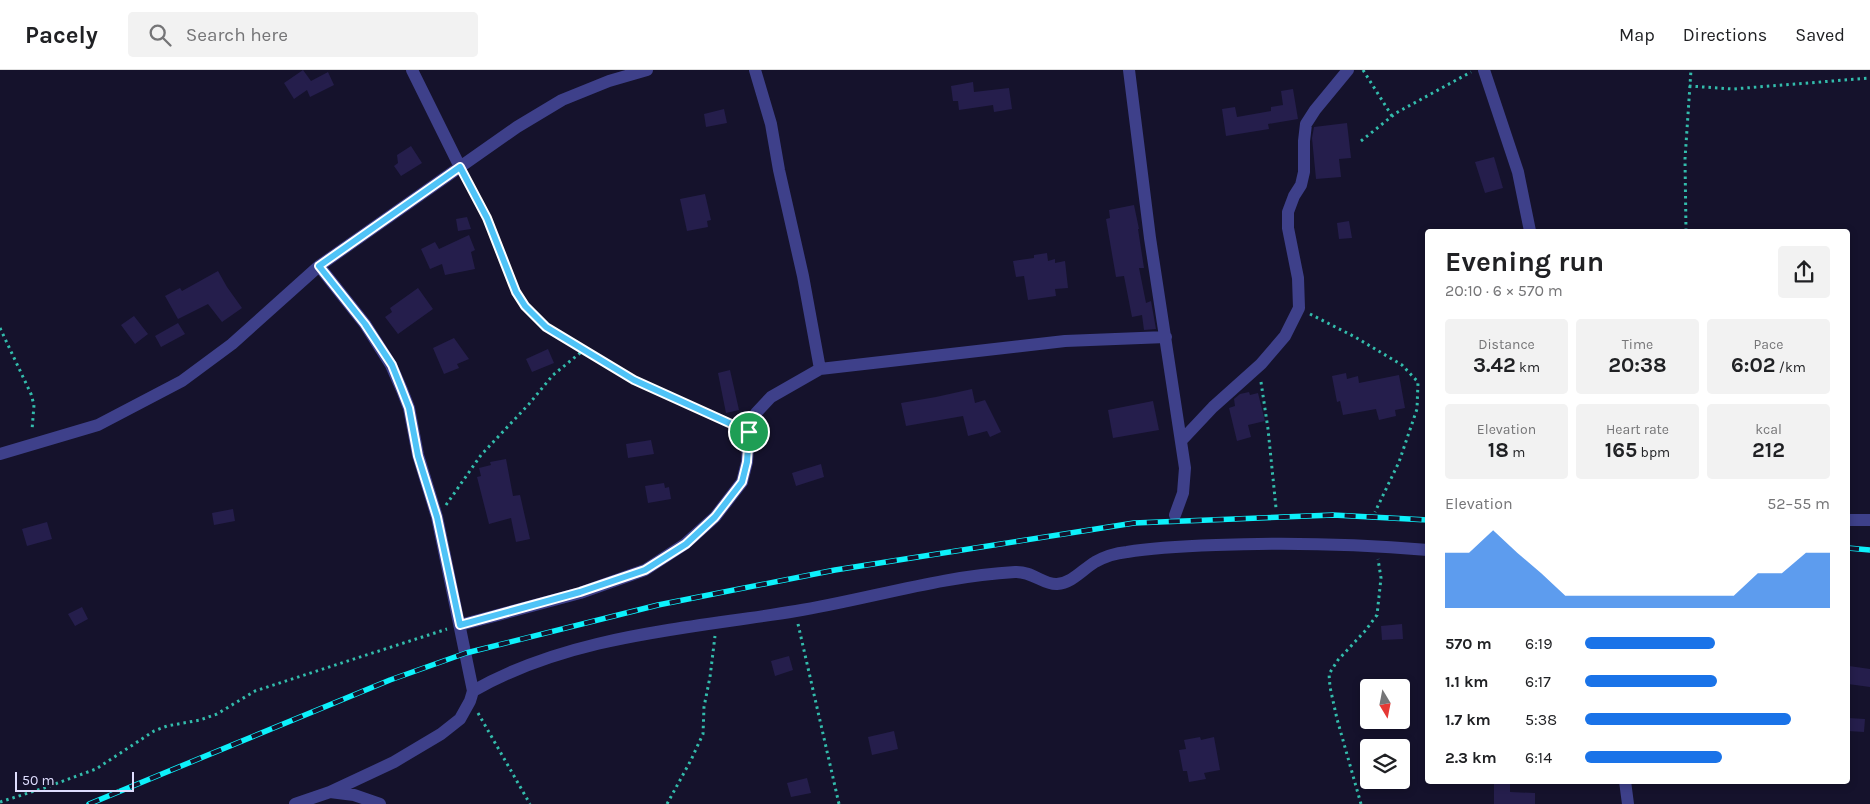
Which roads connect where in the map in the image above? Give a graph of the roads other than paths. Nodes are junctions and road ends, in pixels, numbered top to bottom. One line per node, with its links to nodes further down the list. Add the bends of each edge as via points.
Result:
1 (412, 70): 7 (street)
2 (647, 70): 7 (street, via 562,100)
3 (754, 70): 11 (street, via 771,124 804,276)
4 (1129, 70): 10 (street)
5 (1348, 70): 12 (street, via 1306,124 1304,172 1288,212 1299,308 1284,336 1261,364)
6 (1484, 70): 8 (street, via 1518,172)
7 (460, 167): 9 (street)
8 (1530, 229)
9 (319, 266): 13 (street, via 232,344 182,381 98,426); 18 (street, via 365,324 392,365 409,408)
10 (1166, 337): 11 (street, via 1065,341); 12 (street)
11 (820, 369): 18 (street, via 771,397 756,413 749,432 742,482 715,517 686,544 645,570 580,592)
12 (1181, 441): 14 (street, via 1185,468 1183,493)
13 (0, 454)
14 (1175, 515)
15 (1850, 520): 16 (street)
16 (1870, 520)
17 (1425, 550): 19 (street, via 1333,543 1263,543 1130,551 1096,561 1073,578 1056,584 1029,573 998,574 598,643 516,669)
18 (460, 625): 19 (street)
19 (472, 696): 21 (street, via 460,719 441,734 394,762)
20 (1625, 784): 24 (street)
21 (330, 792): 22 (street); 23 (street, via 354,795)
22 (295, 804)
23 (380, 804)
24 (1628, 804)

